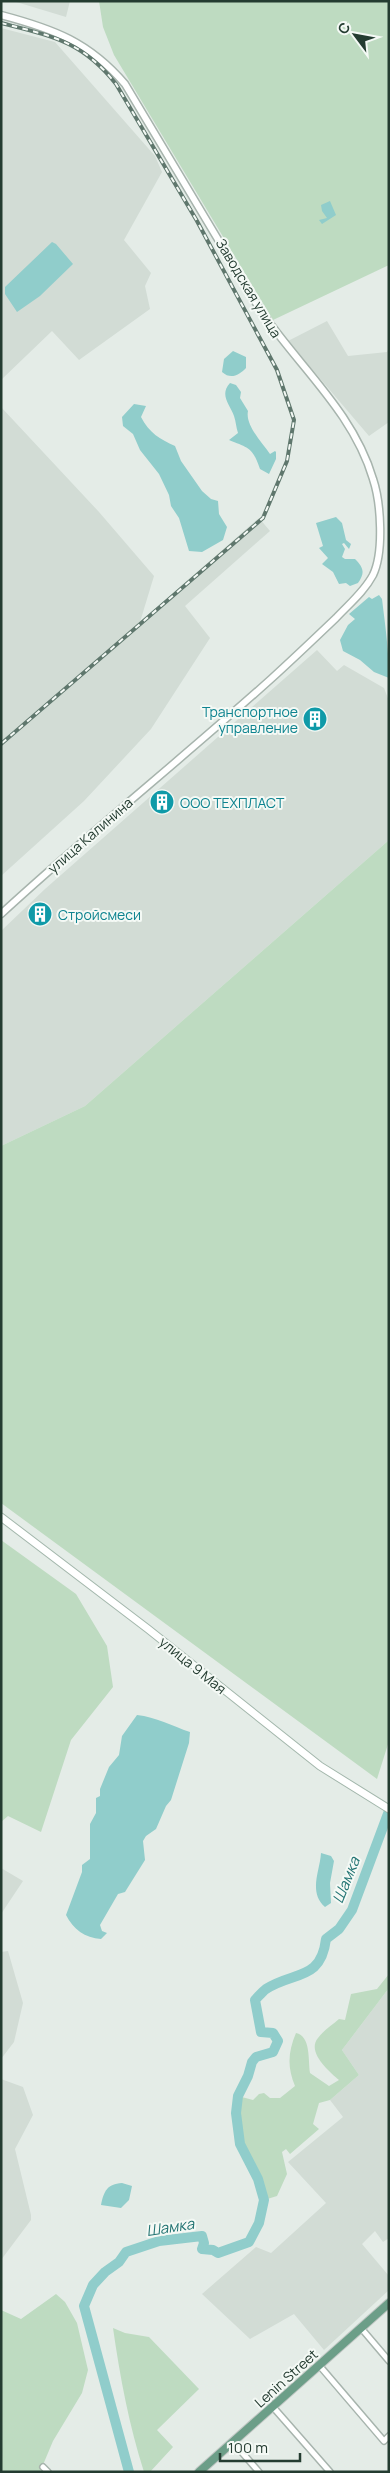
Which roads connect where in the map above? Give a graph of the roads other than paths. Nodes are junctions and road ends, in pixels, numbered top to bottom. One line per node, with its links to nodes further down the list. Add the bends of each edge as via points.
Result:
1 (1, 15): 2 (street, Заводская улица, via 75,40 102,60 125,84 259,308 289,351 337,408 361,447 374,480 379,509 374,573 363,590)
2 (315, 638): 3 (street, улица Калинина)
3 (1, 914)
4 (1, 1517): 5 (main road, улица 9 Мая, via 320,1766)
5 (389, 1809)
6 (389, 2303): 7 (main road, Lenin Street)
7 (360, 2328): 8 (street); 9 (main road, Lenin Street)
8 (389, 2362)
9 (319, 2365): 10 (main road, Lenin Street); 11 (street, via 384,2441)
10 (273, 2407): 12 (main road, Lenin Street); 17 (street)
11 (389, 2436)
12 (233, 2442): 15 (main road, Lenin Street); 16 (street)
13 (44, 2467): 14 (street)
14 (48, 2472)
15 (199, 2472)
16 (259, 2472)
17 (330, 2472)

